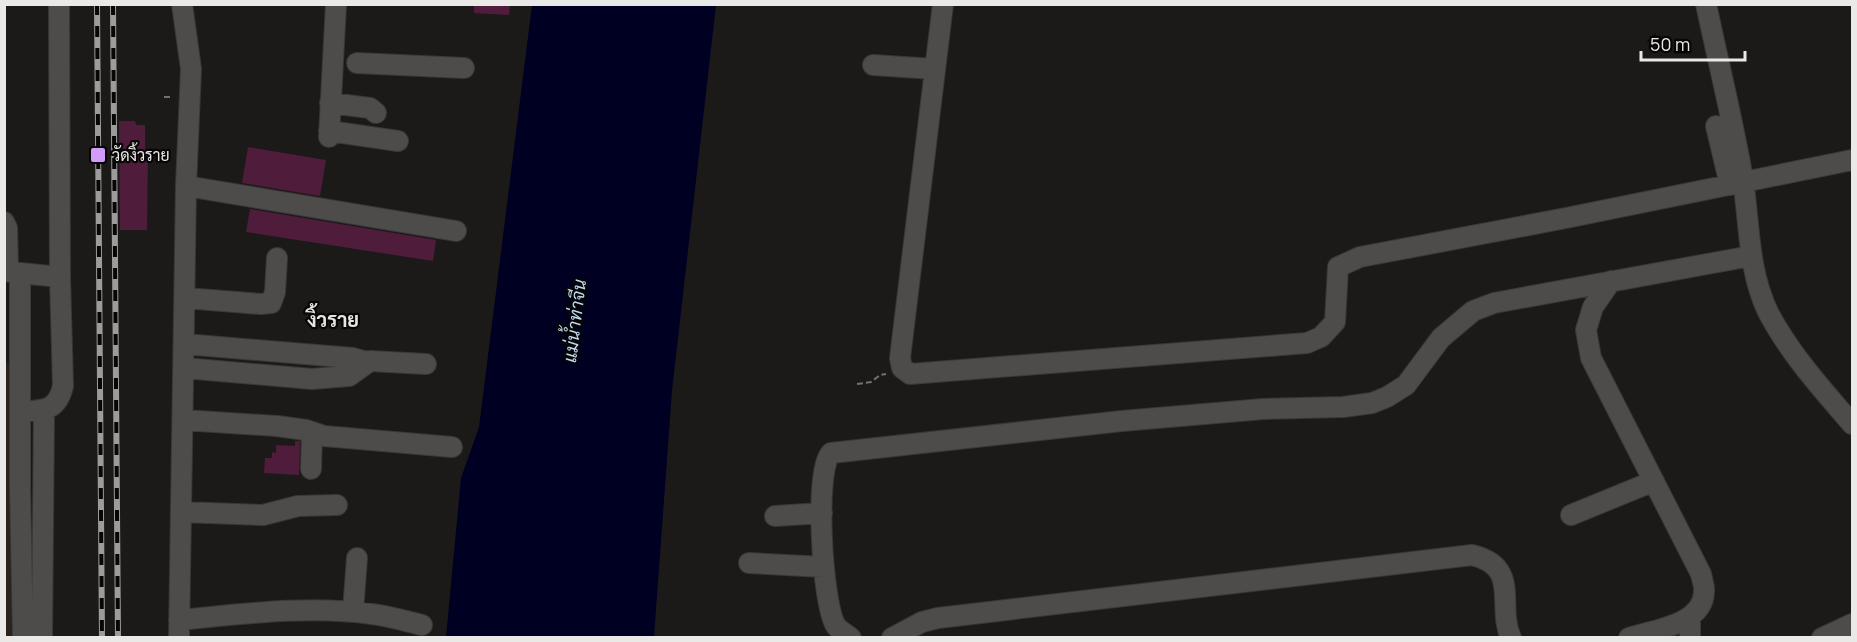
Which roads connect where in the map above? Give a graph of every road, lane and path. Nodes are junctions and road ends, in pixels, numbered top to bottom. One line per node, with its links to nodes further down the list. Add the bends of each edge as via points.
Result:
1 (59, 4): 23 (street)
2 (182, 4): 17 (street, via 191,69)
3 (330, 4): 6 (street)
4 (943, 4): 10 (street)
5 (1706, 4): 16 (street)
6 (336, 5): 7 (street)
7 (343, 62): 9 (street); 11 (street)
8 (873, 65): 10 (street)
9 (464, 68)
10 (934, 69): 31 (street, via 900,358)
11 (330, 103): 12 (street, via 370,108); 14 (street, via 329,134)
12 (376, 113)
13 (1716, 126): 16 (street)
14 (398, 141)
15 (1852, 159): 16 (street)
16 (1736, 184): 20 (street); 31 (street, via 1360,257 1338,267 1335,322 1321,337 1307,342)
17 (186, 186): 19 (street); 25 (street)
18 (4, 222): 22 (street, via 8,228)
19 (456, 231)
20 (1750, 256): 24 (street); 36 (street, via 1756,282 1787,346)
21 (276, 258): 25 (street, via 272,303)
22 (11, 272): 23 (street); 27 (street)
23 (60, 277): 33 (street, via 63,386 56,403)
24 (1611, 281): 40 (street, via 1593,307 1586,330 1591,358); 47 (street, via 1494,303 1473,311 1441,338 1406,385 1372,403 1122,421 831,453 822,477)
25 (185, 298): 26 (street)
26 (184, 344): 28 (street); 30 (street)
27 (12, 358): 34 (street)
28 (367, 362): 29 (street); 30 (street, via 349,376 312,379)
29 (426, 364)
30 (184, 368): 35 (street)
31 (907, 373): 32 (path, via 883,374 871,382)
32 (857, 384)
33 (44, 410): 34 (street); 42 (street)
34 (20, 412): 41 (street)
35 (183, 420): 37 (street, via 277,426); 44 (street)
36 (1852, 424)
37 (312, 433): 38 (street); 39 (street)
38 (452, 447)
39 (311, 469)
40 (1654, 481): 45 (street); 55 (street, via 1701,574 1704,592)
41 (12, 488): 42 (street); 56 (street)
42 (42, 488): 57 (street)
43 (338, 505): 44 (street, via 305,505 263,515)
44 (181, 512): 54 (street)
45 (1571, 515)
46 (775, 516): 47 (street)
47 (822, 520): 50 (street)
48 (357, 558): 51 (street)
49 (749, 563): 50 (street)
50 (823, 563): 58 (street, via 836,626)
51 (353, 612): 53 (street); 54 (street, via 279,611)
52 (1852, 624): 62 (street)
53 (422, 625)
54 (179, 628)
55 (1690, 628): 61 (street)
56 (23, 638)
57 (42, 638)
58 (850, 638)
59 (892, 638): 60 (street, via 938,618 1472,555 1488,559 1501,573)
60 (1511, 638)
61 (1629, 638)
62 (1822, 638)

